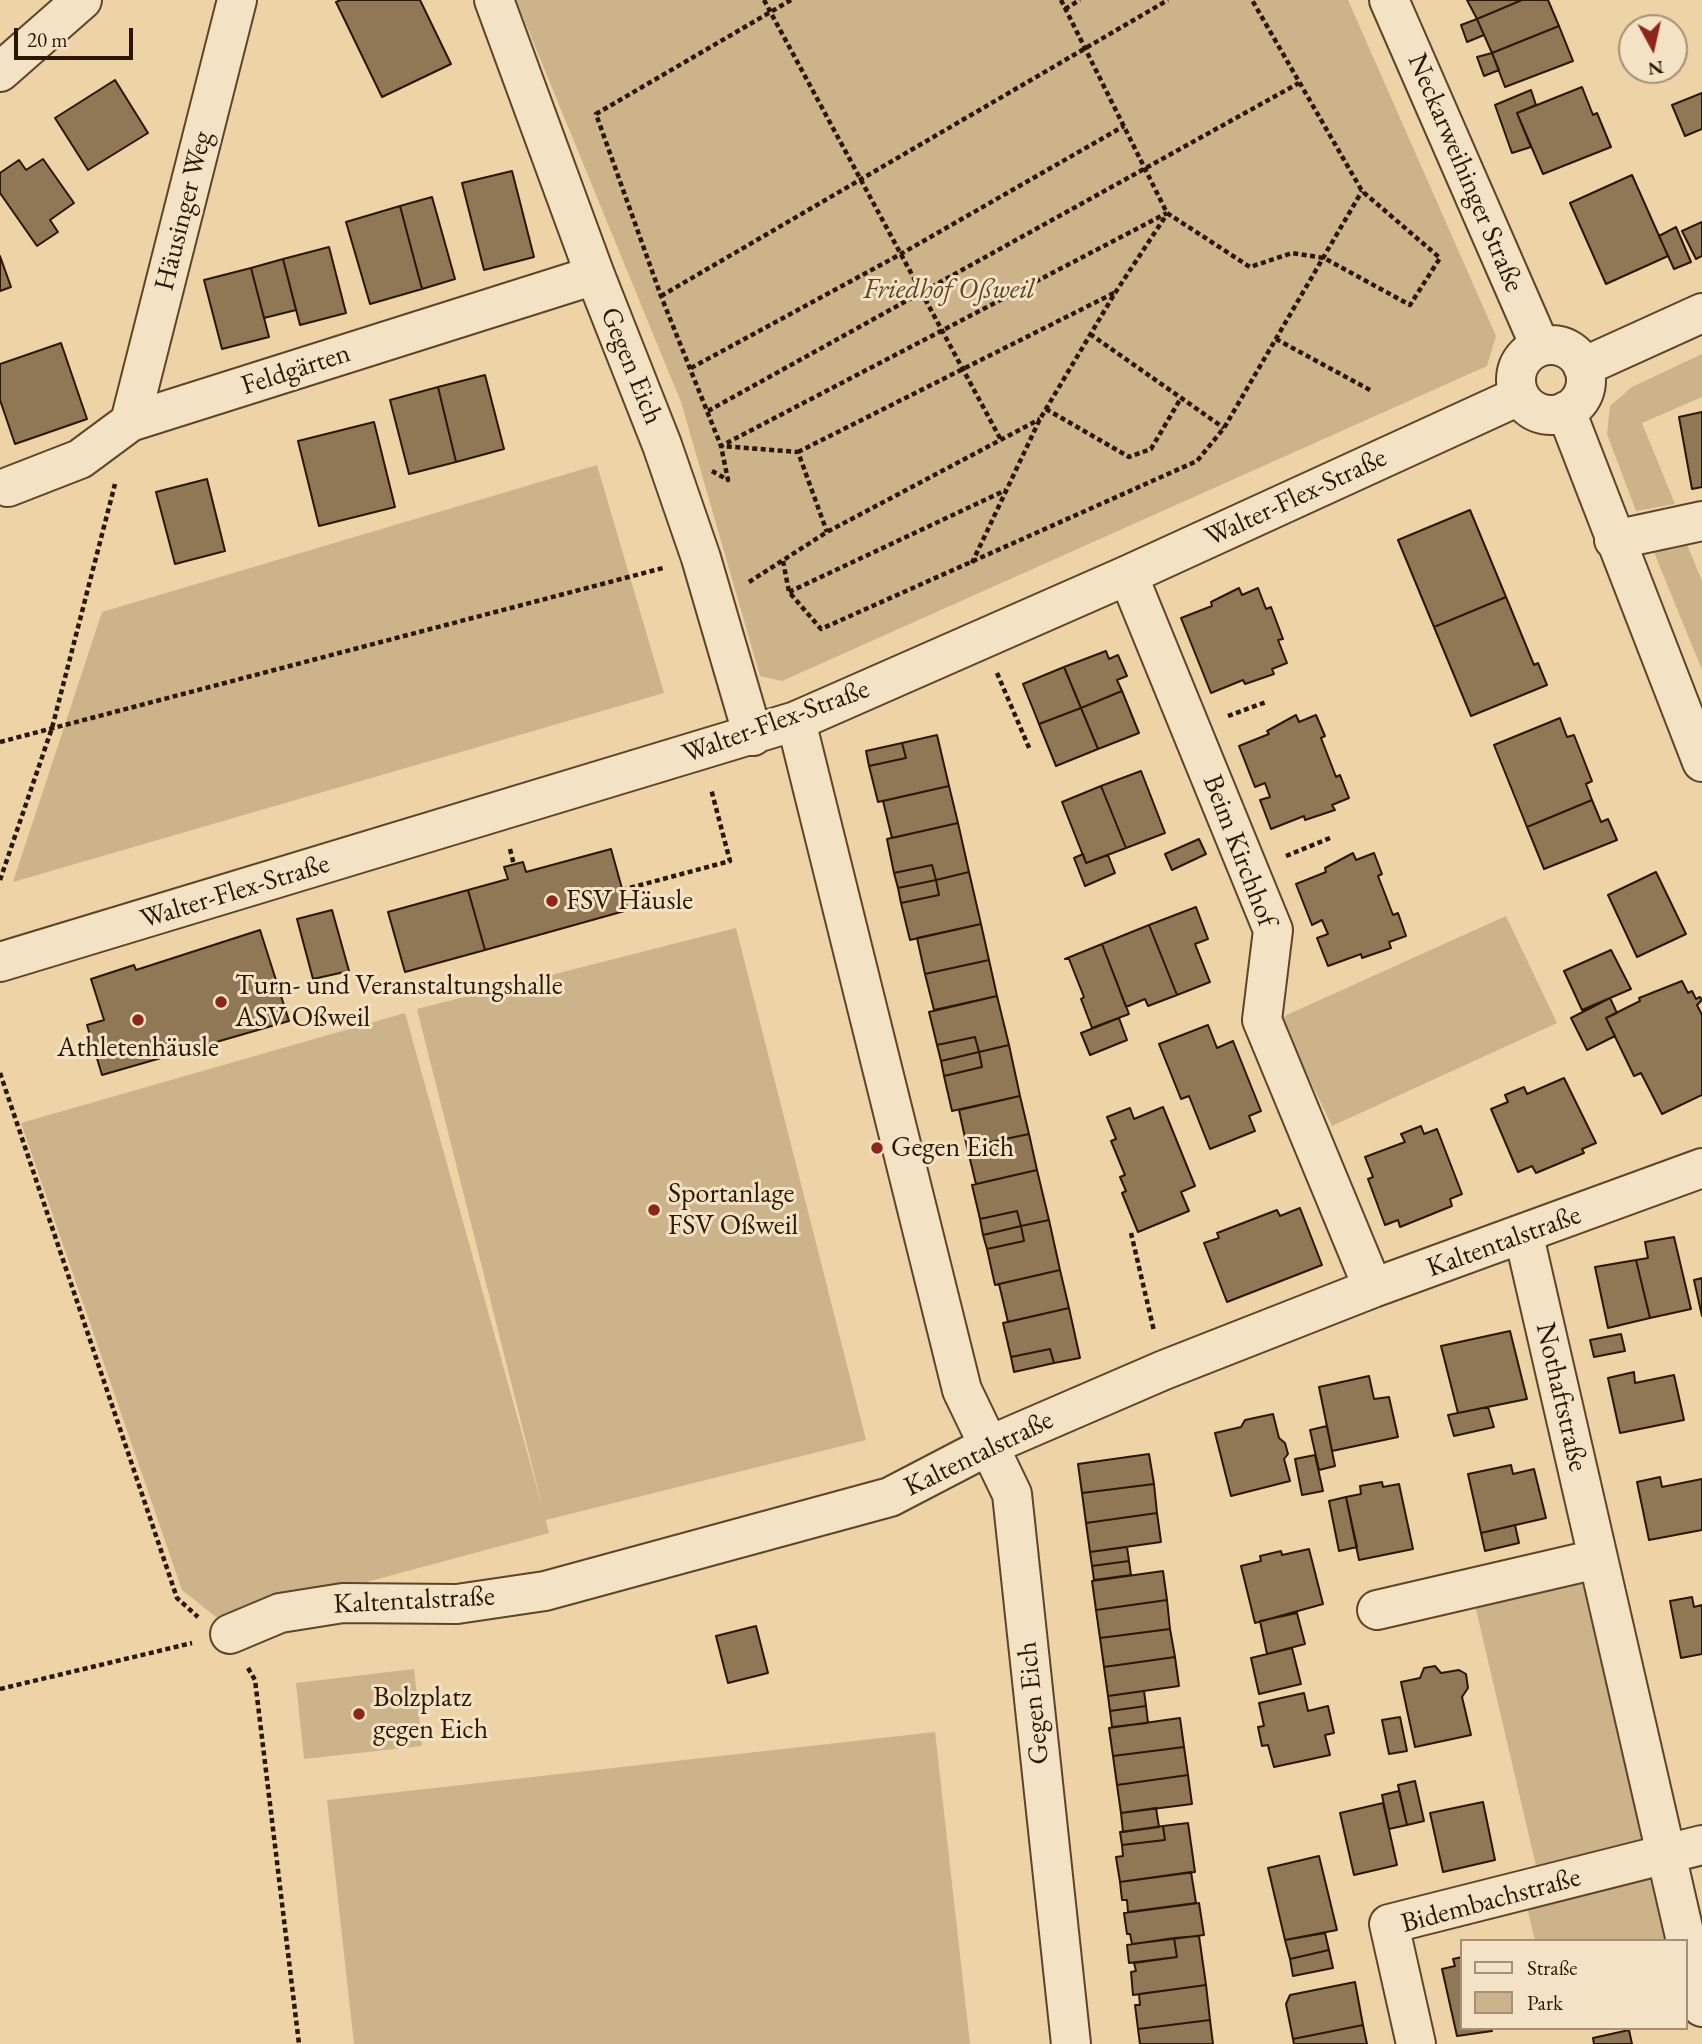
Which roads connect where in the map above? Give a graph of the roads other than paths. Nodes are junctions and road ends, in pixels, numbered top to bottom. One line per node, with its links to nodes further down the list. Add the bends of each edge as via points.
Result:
1 (82, 0): 5 (street)
2 (237, 0): 12 (street, Häusinger Weg)
3 (494, 0): 6 (street, Gegen Eich)
4 (1389, 0): 8 (street, Neckarweihinger Straße)
5 (0, 72)
6 (595, 275): 12 (street, Feldgärten); 18 (street, Gegen Eich, via 701,558)
7 (1702, 313): 9 (street)
8 (1540, 346): 9 (street, via 1562,346); 10 (street, via 1529,352 1516,372)
9 (1583, 367): 11 (street, via 1583,393)
10 (1519, 396): 11 (street, via 1535,412); 16 (street, Walter-Flex-Straße)
11 (1566, 411): 15 (street)
12 (131, 422): 13 (street, Feldgärten, via 80,459)
13 (8, 486)
14 (1702, 521): 15 (street)
15 (1614, 540): 19 (street)
16 (1128, 575): 17 (street, Walter-Flex-Straße); 23 (street, Beim Kirchhof, via 1273,930 1262,1020)
17 (796, 721): 18 (street, Walter-Flex-Straße); 24 (street, Gegen Eich, via 962,1390)
18 (753, 736): 20 (street, Walter-Flex-Straße)
19 (1702, 762)
20 (0, 962)
21 (1702, 1168): 22 (street, Kaltentalstraße)
22 (1524, 1236): 23 (street, Kaltentalstraße); 25 (street, Nothaftstraße)
23 (1373, 1289): 24 (street, Kaltentalstraße, via 1164,1370)
24 (988, 1446): 27 (street, Kaltentalstraße, via 890,1497 545,1591 457,1604 343,1603 280,1613); 33 (street, Gegen Eich, via 1012,1494)
25 (1597, 1559): 26 (street); 29 (street, Nothaftstraße)
26 (1377, 1610)
27 (230, 1634)
28 (1702, 1845): 29 (street, Bidembachstraße)
29 (1666, 1855): 30 (street); 34 (street, Bidembachstraße, via 1389,1924)
30 (1686, 1939)
31 (1688, 1949): 32 (street)
32 (1702, 2007)
33 (1071, 2044)
34 (1416, 2044)

